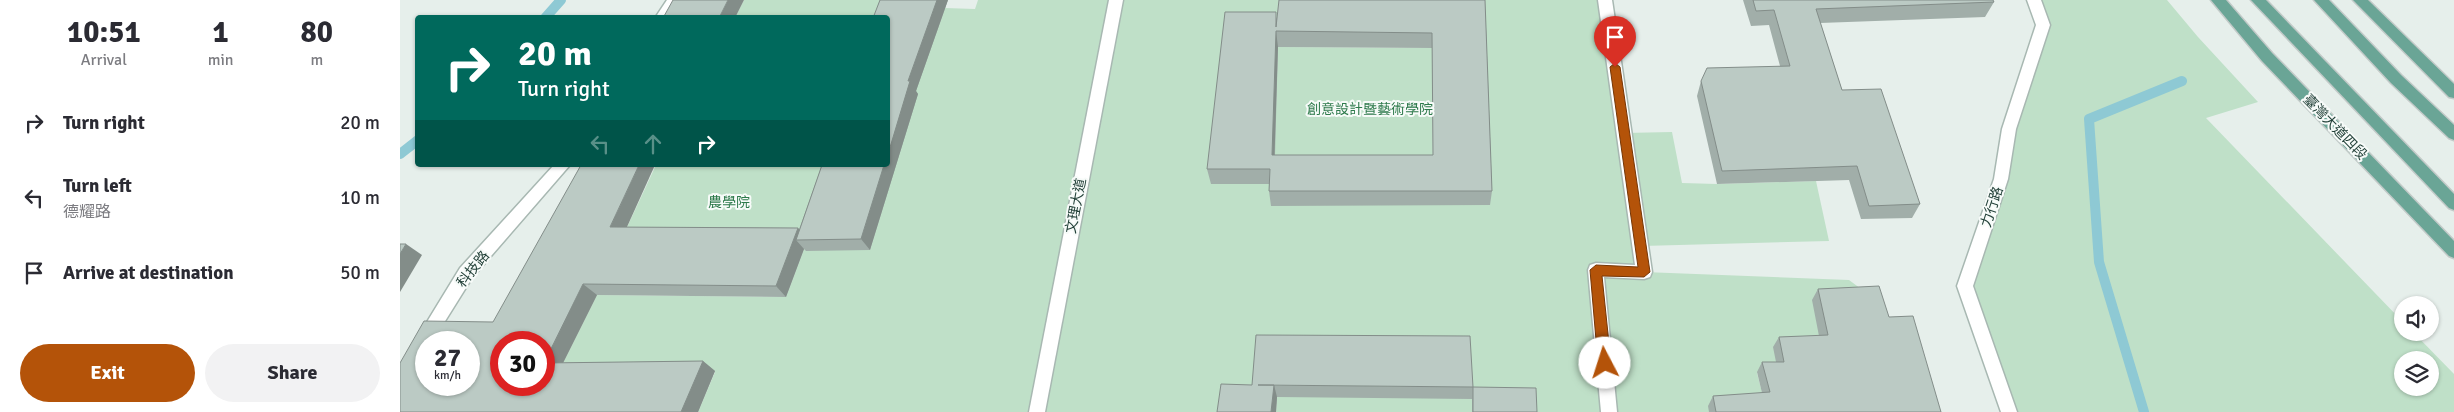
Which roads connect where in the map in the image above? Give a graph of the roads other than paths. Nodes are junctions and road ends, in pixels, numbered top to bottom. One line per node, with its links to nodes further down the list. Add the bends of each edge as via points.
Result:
1 (674, 0): 9 (street)
2 (1116, 0): 16 (street, 文理大道)
3 (1605, 0): 17 (street, via 1644,272 1596,270)
4 (2034, 0): 18 (street, 力行路, via 2043,26 2009,129 2001,180 1965,286)
5 (2218, 0): 14 (main road, 臺灣大道四段, via 2267,57)
6 (2258, 0): 13 (main road)
7 (2322, 0): 11 (main road, via 2396,79)
8 (2360, 0): 10 (main road)
9 (664, 15)
10 (2454, 92)
11 (2454, 134)
12 (561, 167): 15 (street, 科技路, via 466,273)
13 (2454, 204)
14 (2454, 251)
15 (431, 331)
16 (1037, 412)
17 (1609, 412)
18 (2009, 412)

